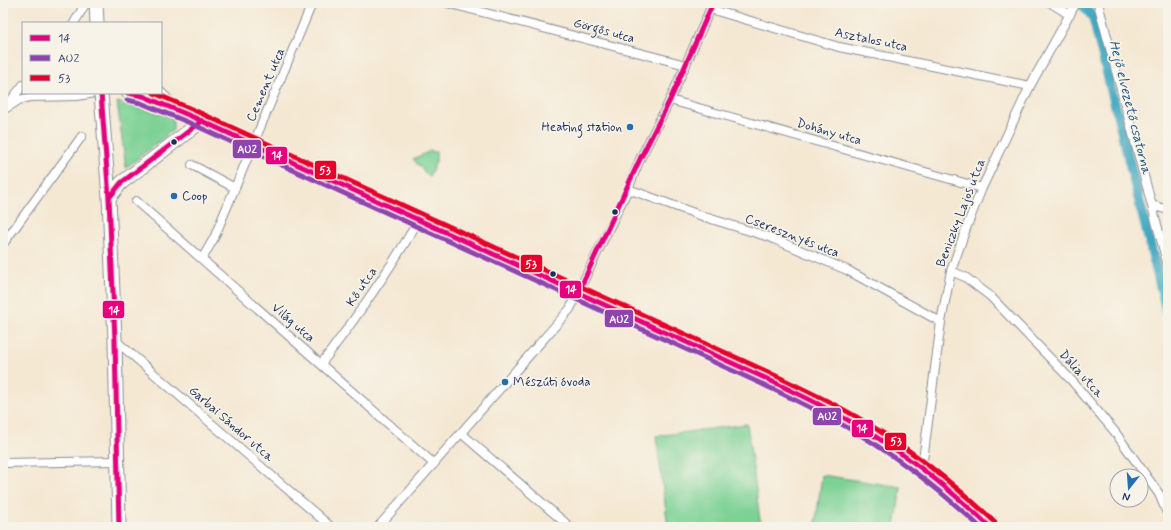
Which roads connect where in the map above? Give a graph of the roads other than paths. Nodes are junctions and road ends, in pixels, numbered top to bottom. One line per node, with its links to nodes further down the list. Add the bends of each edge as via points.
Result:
1 (86, 3): 8 (street)
2 (447, 3): 9 (street, Görgős utca)
3 (1051, 3): 7 (street)
4 (1098, 3): 28 (street)
5 (311, 6): 21 (street, Cement utca)
6 (712, 6): 9 (street); 11 (street, Asztalos utca, via 839,46)
7 (1073, 9): 11 (street, Beniczky Lajos utca)
8 (75, 22)
9 (686, 65): 16 (street)
10 (22, 86): 17 (street)
11 (1030, 86): 24 (street, Beniczky Lajos utca)
12 (90, 94): 17 (street, via 30,97 18,100)
13 (101, 94): 26 (main road)
14 (133, 94): 18 (main road)
15 (159, 94): 18 (main road)
16 (670, 100): 24 (street, Dohány utca); 25 (street)
17 (3, 110)
18 (176, 110): 19 (main road)
19 (202, 121): 21 (main road); 26 (main road, via 121,183)
20 (82, 136): 31 (street)
21 (254, 145): 23 (street, Cement utca); 30 (main road)
22 (192, 165): 23 (street)
23 (235, 188): 32 (street, Cement utca, via 214,238)
24 (982, 188): 34 (street, Beniczky Lajos utca)
25 (628, 189): 35 (street); 36 (street, Cseresznyés utca, via 769,237 847,270)
26 (109, 198): 37 (main road)
27 (136, 201): 32 (street, Világ utca)
28 (1152, 205): 29 (street); 33 (street)
29 (1168, 210)
30 (418, 221): 35 (main road); 38 (street, Kő utca, via 398,256)
31 (3, 244)
32 (202, 259): 38 (street, Világ utca)
33 (1168, 266)
34 (951, 271): 36 (street, Beniczky Lajos utca); 44 (street, Dália utca, via 990,296 1072,381 1115,432 1159,494)
35 (578, 293): 39 (street, via 570,310); 43 (main road, via 822,406 889,445)
36 (941, 322): 43 (street, Beniczky Lajos utca)
37 (115, 340): 40 (main road); 46 (street, Garbai Sándor utca)
38 (321, 364): 42 (street, Világ utca)
39 (461, 433): 42 (street); 48 (street)
40 (118, 461): 41 (street); 45 (main road)
41 (3, 463)
42 (434, 464): 47 (street)
43 (922, 468): 49 (main road)
44 (1168, 516)
45 (119, 527)
46 (331, 527)
47 (378, 527)
48 (570, 527)
49 (990, 527)

